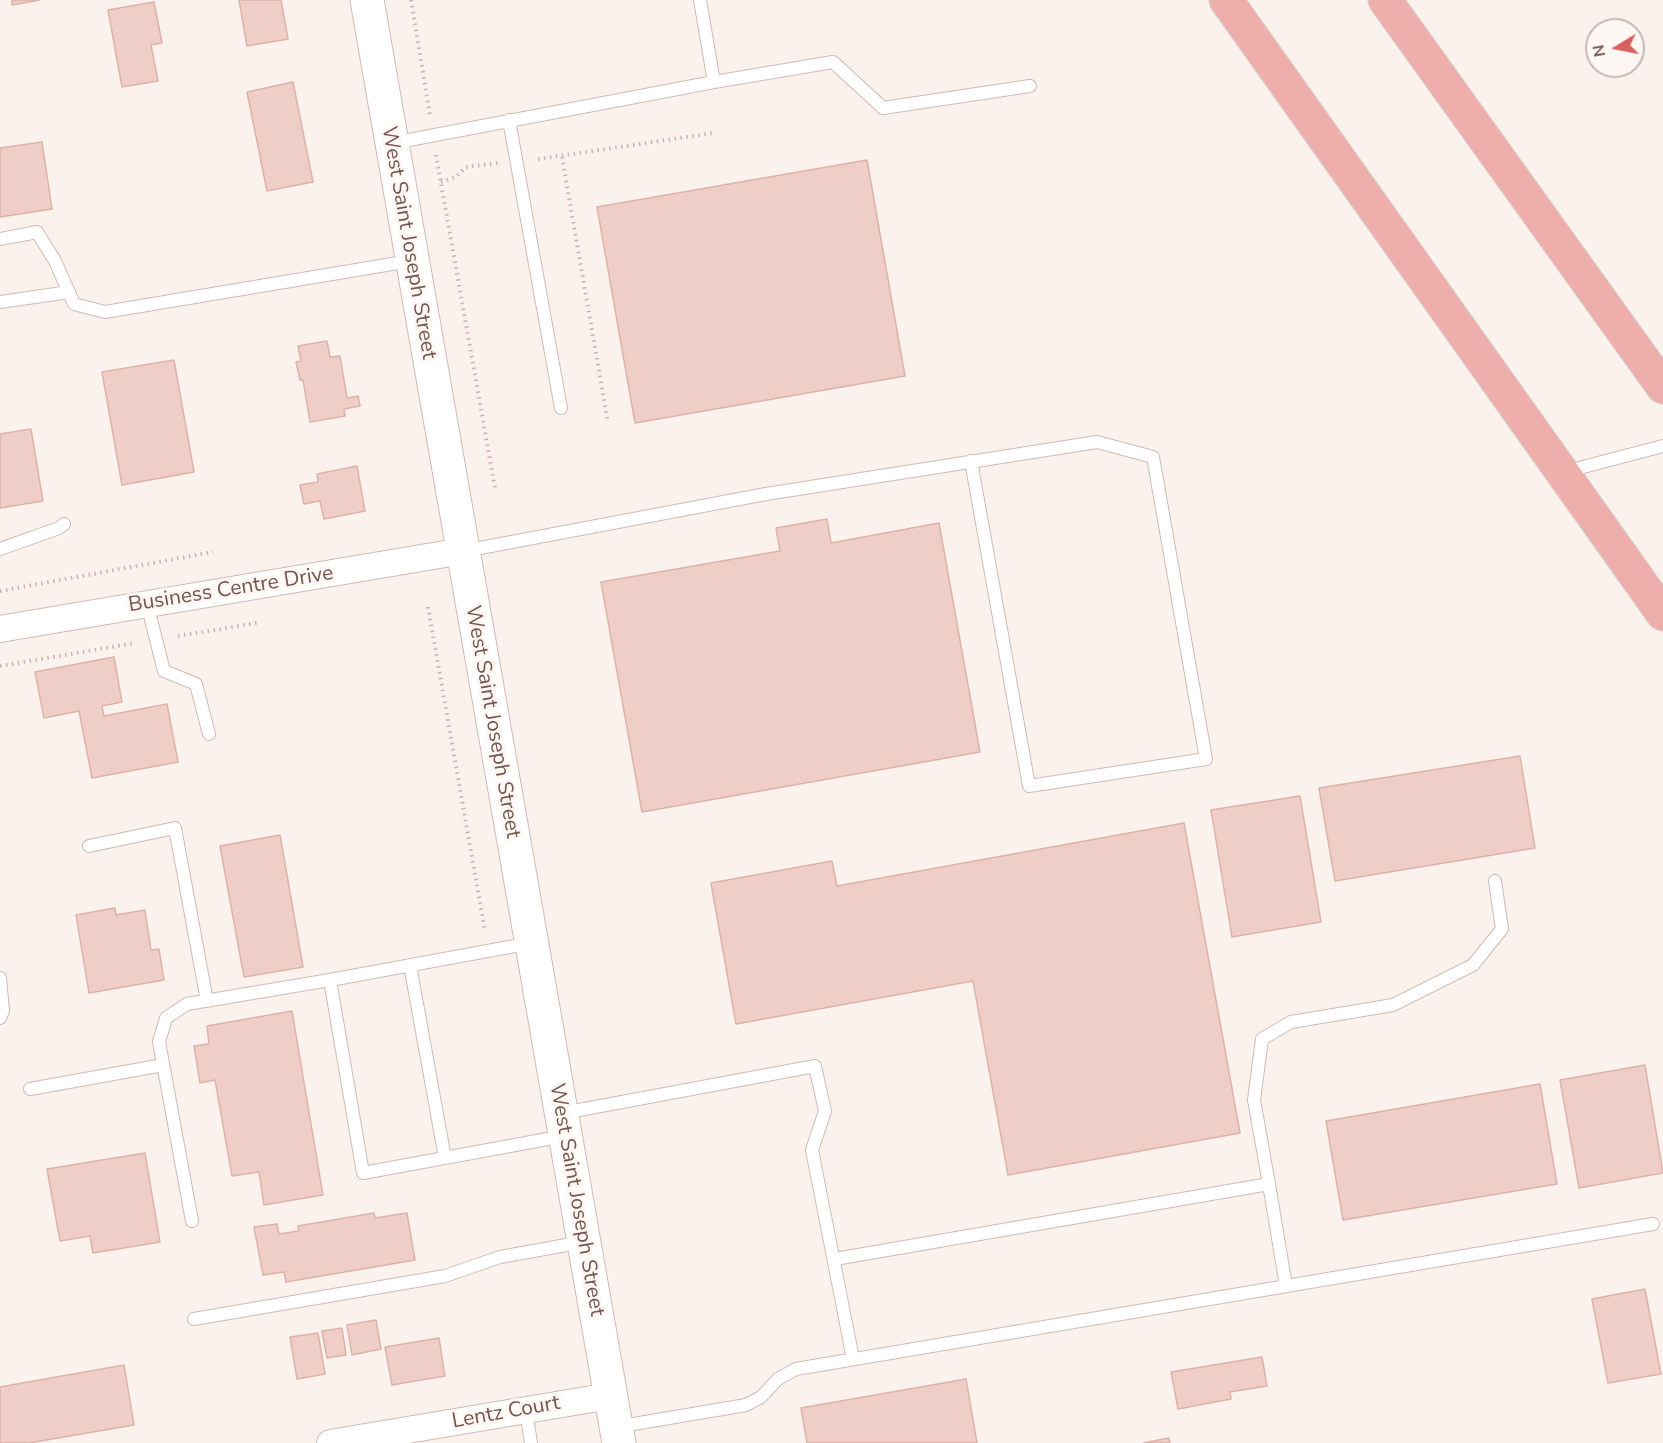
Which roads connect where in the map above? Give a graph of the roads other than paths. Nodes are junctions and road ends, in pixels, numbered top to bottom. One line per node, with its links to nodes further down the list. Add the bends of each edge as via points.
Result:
1 (367, 0): 8 (street, West Saint Joseph Street)
2 (700, 0): 5 (lane)
3 (1226, 0): 17 (highway)
4 (1385, 0): 13 (highway)
5 (714, 82): 6 (lane, via 833,62 882,108); 7 (lane)
6 (1030, 86)
7 (509, 120): 8 (lane); 14 (lane)
8 (392, 143): 10 (street, West Saint Joseph Street)
9 (0, 239): 11 (lane, via 37,232)
10 (410, 261): 11 (lane, via 105,312 74,304); 20 (street, West Saint Joseph Street)
11 (69, 292): 12 (lane)
12 (0, 302)
13 (1663, 387)
14 (561, 408)
15 (1663, 446): 17 (lane)
16 (971, 461): 16 (lane, via 1097,441 1153,457 1206,759 1029,786); 20 (lane, via 766,494)
17 (1563, 472): 22 (highway)
18 (64, 524): 19 (lane)
19 (0, 549)
20 (463, 551): 21 (street, Business Centre Drive); 27 (street, West Saint Joseph Street)
21 (147, 604): 23 (street, Business Centre Drive); 24 (lane, via 164,671 196,684)
22 (1663, 614)
23 (0, 629)
24 (209, 734)
25 (89, 846): 31 (lane, via 175,828)
26 (1496, 881): 37 (lane, via 1502,929 1473,965 1393,1005 1291,1023 1262,1039 1254,1100)
27 (532, 943): 28 (lane); 35 (street, West Saint Joseph Street)
28 (410, 965): 30 (lane); 36 (lane)
29 (0, 978): 32 (lane)
30 (330, 980): 31 (lane); 36 (lane, via 363,1173)
31 (207, 1000): 33 (lane, via 188,1004 166,1018 159,1042)
32 (0, 1017)
33 (163, 1065): 34 (lane); 38 (lane)
34 (30, 1089)
35 (563, 1125): 36 (lane); 40 (street, West Saint Joseph Street); 41 (lane, via 815,1066 825,1111 812,1150)
36 (445, 1158)
37 (1269, 1184): 41 (lane); 42 (lane)
38 (192, 1221)
39 (1653, 1224): 42 (lane)
40 (583, 1242): 43 (lane, via 500,1257 445,1276); 46 (street, West Saint Joseph Street)
41 (835, 1259): 44 (lane)
42 (1286, 1286): 44 (lane)
43 (195, 1319)
44 (853, 1359): 46 (lane, via 796,1369 778,1378 761,1397 746,1405)
45 (526, 1410): 46 (street, Lentz Court); 47 (street, Lentz Court); 49 (lane)
46 (615, 1422)
47 (372, 1440): 48 (street, Lentz Court)
48 (330, 1443)
49 (531, 1443)

